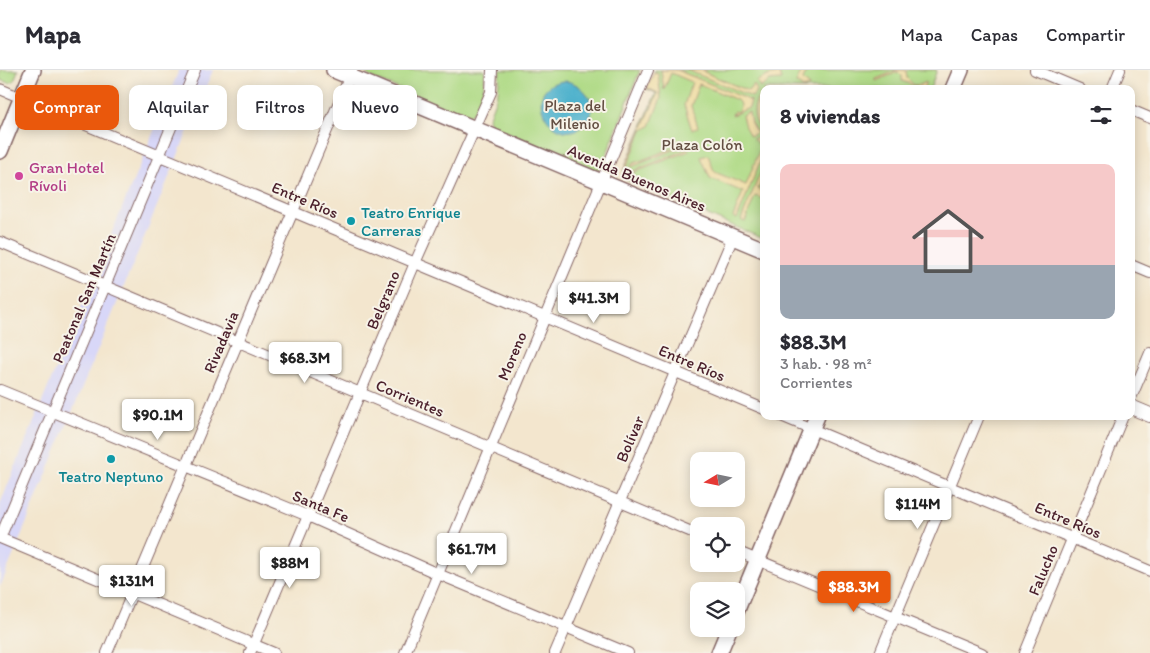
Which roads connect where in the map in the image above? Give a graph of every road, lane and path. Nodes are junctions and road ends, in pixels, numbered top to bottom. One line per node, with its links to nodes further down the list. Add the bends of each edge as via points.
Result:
1 (34, 70): 10 (main road)
2 (195, 70): 22 (street, Peatonal San Martín)
3 (334, 70): 9 (main road, Avenida Buenos Aires)
4 (492, 70): 19 (street, Belgrano, via 491,92)
5 (648, 70): 23 (street, Moreno)
6 (960, 70): 11 (main road)
7 (1035, 70): 12 (street)
8 (1120, 70): 13 (street)
9 (351, 73): 19 (main road, Avenida Buenos Aires); 24 (street, Rivadavia)
10 (28, 85)
11 (954, 85)
12 (1071, 85)
13 (1114, 85)
14 (0, 89): 15 (street, Entre Ríos)
15 (15, 95)
16 (1135, 112): 18 (street)
17 (15, 115): 21 (main road)
18 (1150, 118)
19 (474, 129): 23 (main road, Avenida Buenos Aires); 28 (street, Belgrano)
20 (98, 130): 22 (street, Entre Ríos)
21 (0, 151)
22 (159, 156): 24 (street, Entre Ríos); 31 (street, Peatonal San Martín)
23 (601, 181): 25 (main road, Avenida Buenos Aires); 32 (street, Moreno)
24 (293, 211): 28 (street, Entre Ríos); 33 (street, Rivadavia)
25 (733, 237): 27 (main road, Avenida Buenos Aires); 35 (street, Bolívar)
26 (0, 242): 31 (street, Corrientes)
27 (760, 248)
28 (415, 263): 32 (street, Entre Ríos); 38 (street, Belgrano)
29 (1135, 267): 30 (street)
30 (1150, 273)
31 (105, 286): 33 (street, Corrientes); 41 (street, Peatonal San Martín)
32 (545, 317): 35 (street, Entre Ríos); 47 (street, Moreno)
33 (238, 342): 38 (street, Corrientes); 48 (street, Rivadavia)
34 (1150, 353): 36 (street)
35 (675, 372): 39 (street, Entre Ríos); 50 (street, Bolívar)
36 (1135, 389)
37 (0, 390): 41 (street, Santa Fe)
38 (360, 393): 47 (street, Corrientes); 51 (street, Belgrano)
39 (760, 407)
40 (1135, 409): 42 (street)
41 (53, 411): 48 (street, Santa Fe); 53 (street, Peatonal San Martín)
42 (1150, 415)
43 (800, 420): 46 (street, Entre Ríos)
44 (976, 420): 49 (street)
45 (1121, 420): 54 (street, Falucho)
46 (814, 423): 49 (street, Entre Ríos); 56 (main road)
47 (490, 448): 50 (street, Corrientes); 58 (street, Moreno)
48 (185, 466): 51 (street, Santa Fe); 60 (street, Rivadavia)
49 (950, 487): 54 (street, Entre Ríos); 61 (street)
50 (619, 502): 52 (street, Corrientes); 62 (street, Bolívar)
51 (308, 516): 58 (street, Santa Fe); 64 (street, Belgrano)
52 (690, 531)
53 (0, 538): 60 (street)
54 (1072, 539): 57 (street, Entre Ríos); 73 (street, Falucho)
55 (745, 554): 56 (street)
56 (758, 560): 59 (main road); 61 (street)
57 (1150, 571)
58 (438, 574): 62 (street, Santa Fe); 67 (street, Moreno)
59 (745, 591)
60 (132, 593): 64 (street); 65 (street, Rivadavia)
61 (895, 617): 71 (street); 72 (street)
62 (566, 627): 68 (street, Bolívar); 69 (street, Santa Fe)
63 (726, 637): 70 (main road)
64 (252, 649): 66 (street)
65 (107, 653)
66 (274, 653)
67 (405, 653)
68 (555, 653)
69 (628, 653)
70 (719, 653)
71 (880, 653)
72 (982, 653)
73 (1025, 653)

